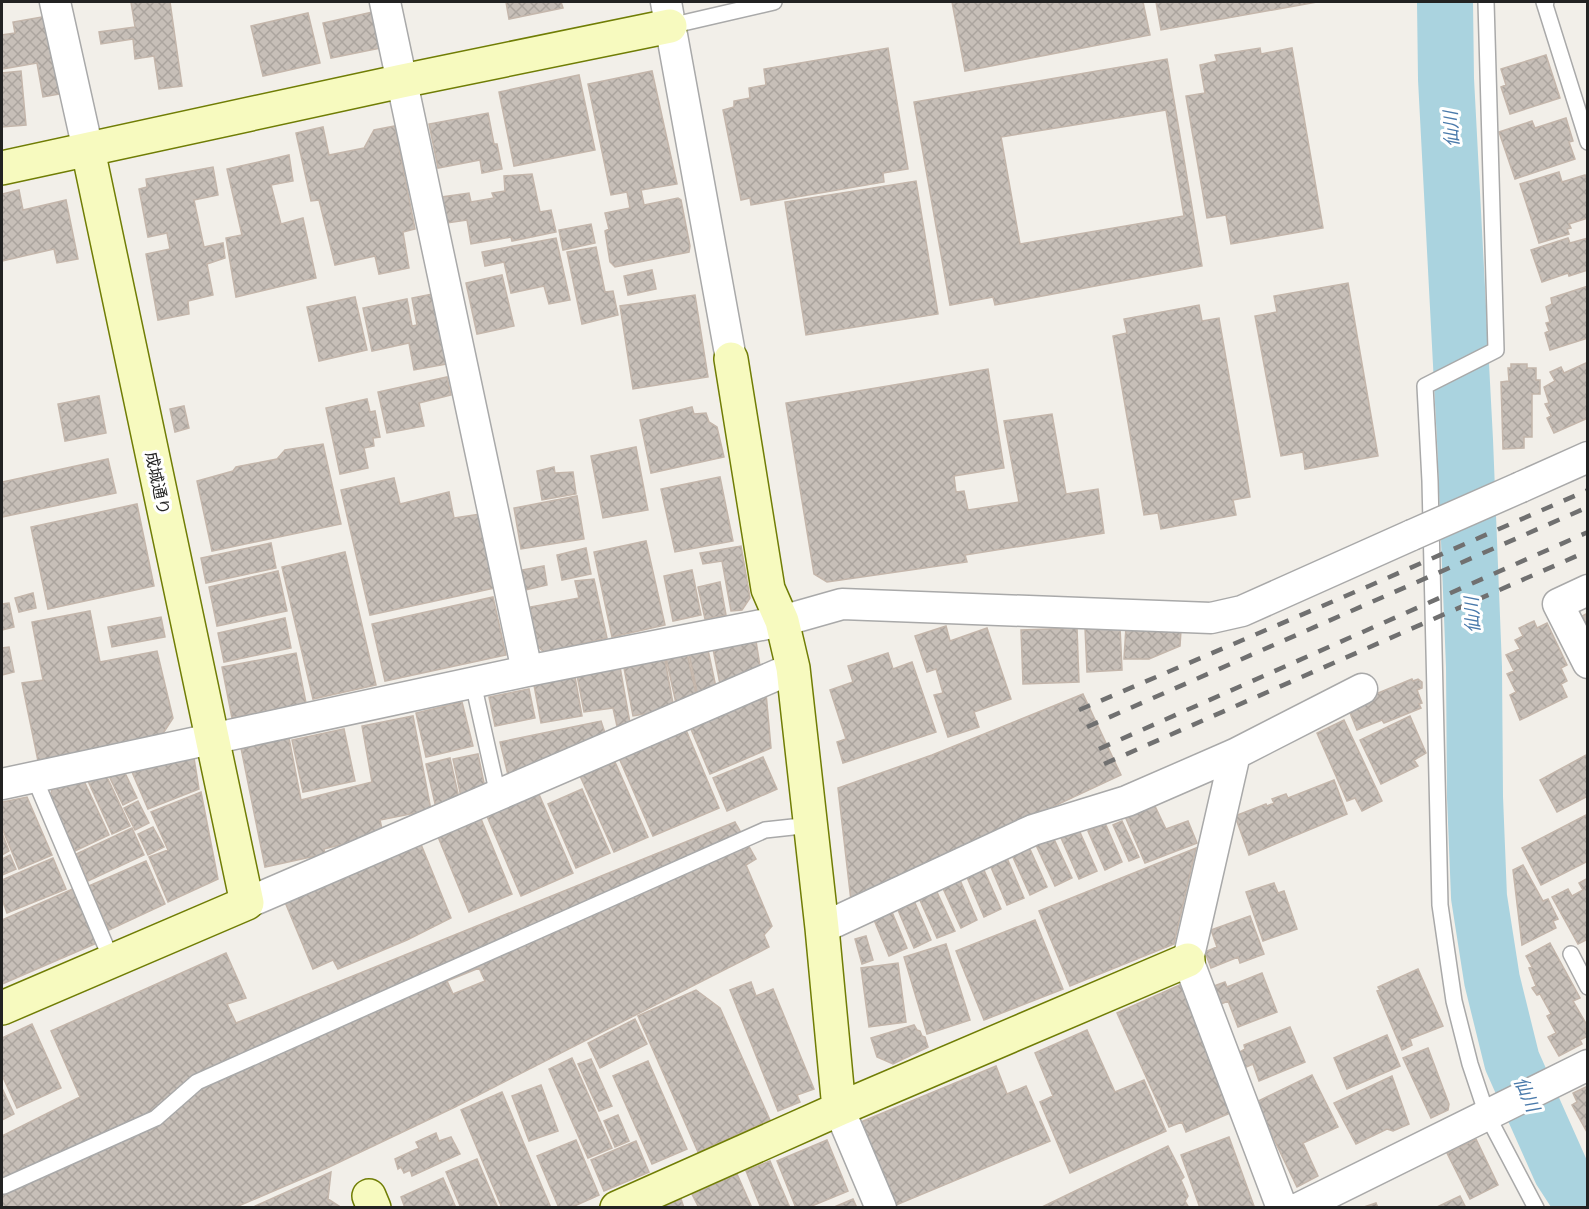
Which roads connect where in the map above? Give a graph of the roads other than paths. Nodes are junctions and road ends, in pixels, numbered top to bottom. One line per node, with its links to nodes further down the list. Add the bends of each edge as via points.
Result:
1 (55, 2): 9 (street)
2 (385, 2): 7 (street)
3 (774, 2): 6 (lane)
4 (1486, 2): 35 (lane, via 1496,350 1425,386 1440,905 1454,1001 1470,1064)
5 (1546, 2): 8 (lane)
6 (668, 14): 7 (street); 11 (street)
7 (402, 81): 9 (street); 17 (street)
8 (1587, 142)
9 (88, 150): 10 (street); 20 (street, 成城通り)
10 (2, 168)
11 (731, 359): 14 (street, via 768,589)
12 (1587, 457): 14 (street, bridge, via 1242,611 1211,618 842,604)
13 (1587, 590): 15 (street, via 1558,604)
14 (782, 621): 16 (street); 17 (street)
15 (1587, 663)
16 (793, 668): 24 (street); 25 (street)
17 (527, 671): 18 (street)
18 (473, 683): 20 (street); 24 (lane)
19 (1362, 689): 21 (street)
20 (211, 739): 22 (street); 26 (street, 成城通り)
21 (1234, 754): 27 (street, via 1127,801 1033,830); 29 (street)
22 (34, 777): 23 (street); 30 (lane)
23 (2, 784)
24 (498, 795): 26 (street)
25 (811, 825): 27 (street); 36 (lane, via 765,830 208,1078 156,1118)
26 (247, 903): 30 (street)
27 (822, 928): 34 (street)
28 (1571, 954): 31 (lane)
29 (1188, 960): 34 (street); 39 (street)
30 (112, 961): 32 (street)
31 (1587, 987)
32 (2, 1008)
33 (1587, 1065): 35 (street)
34 (839, 1109): 37 (street); 38 (street)
35 (1494, 1112): 40 (street); 41 (lane)
36 (4, 1186)
37 (617, 1208)
38 (881, 1208)
39 (1282, 1208)
40 (1299, 1208)
41 (1536, 1208)

